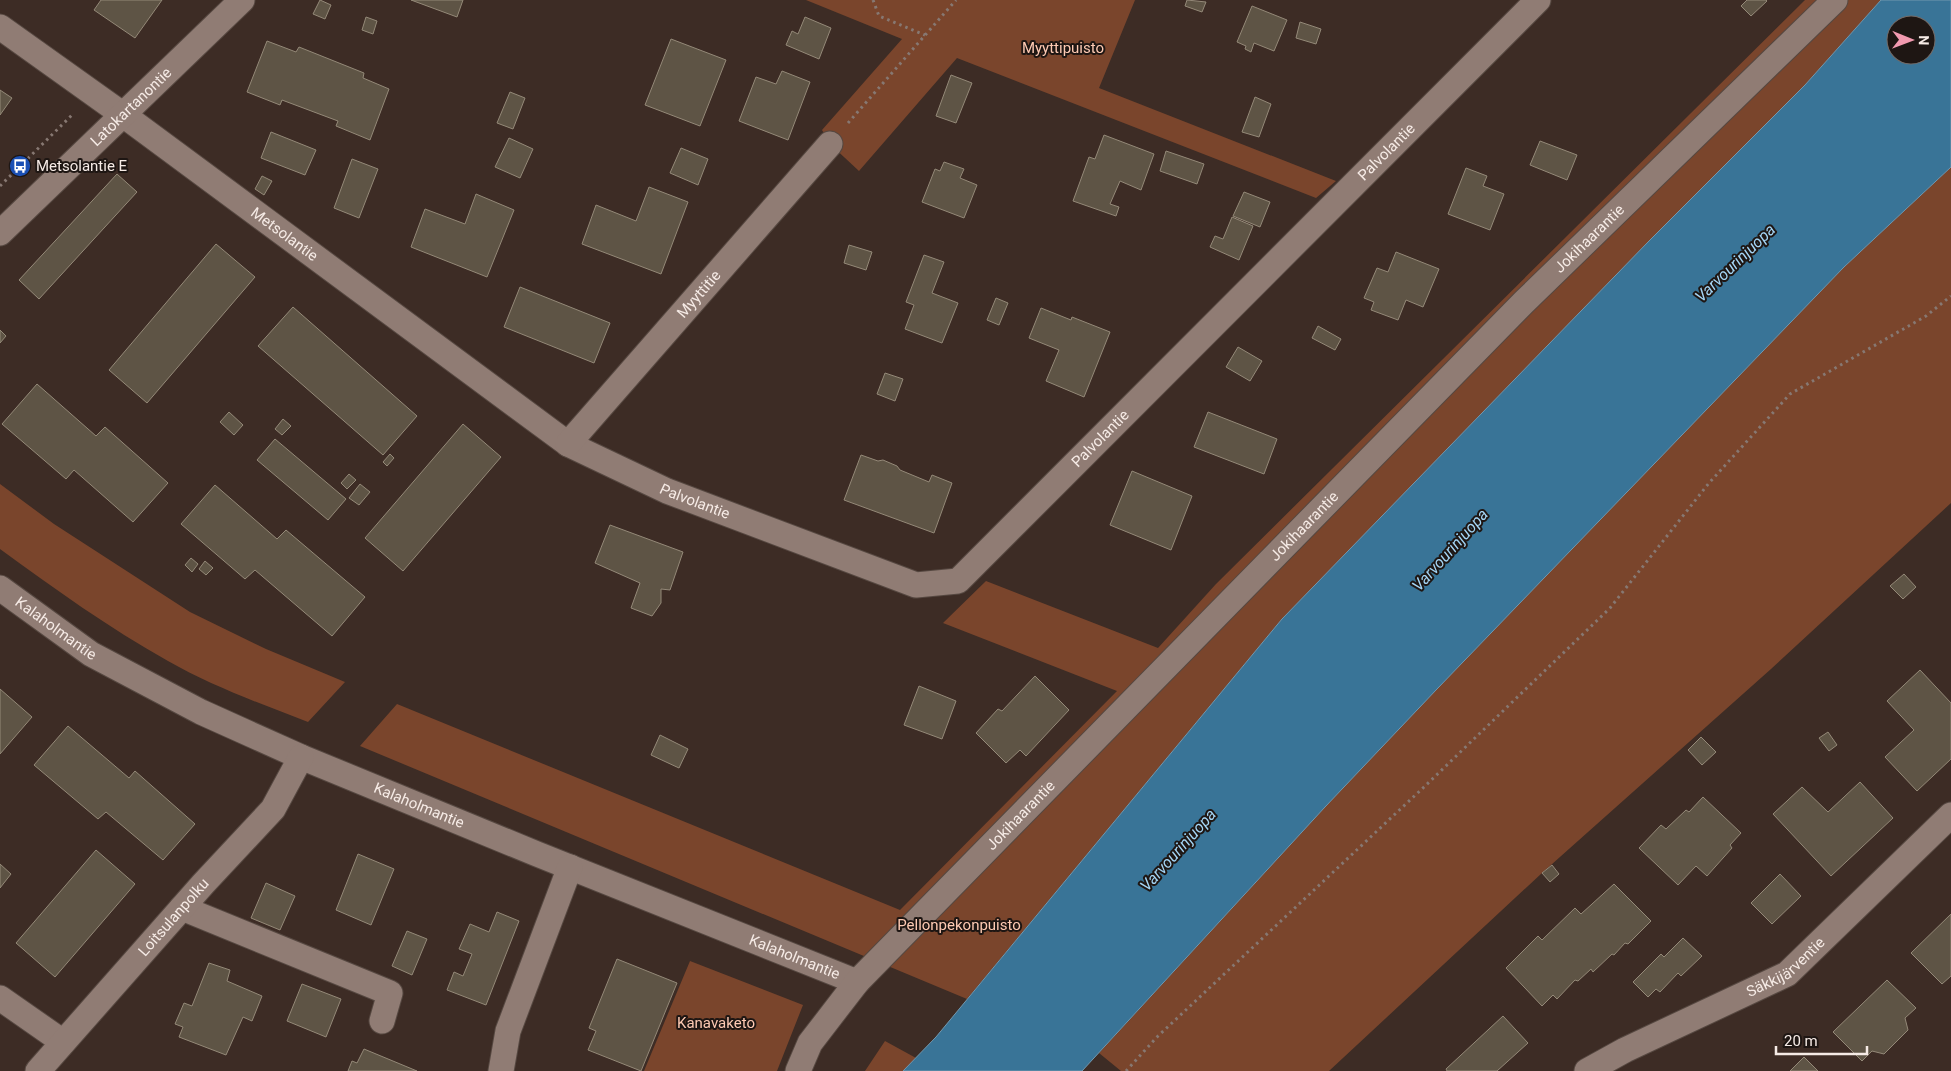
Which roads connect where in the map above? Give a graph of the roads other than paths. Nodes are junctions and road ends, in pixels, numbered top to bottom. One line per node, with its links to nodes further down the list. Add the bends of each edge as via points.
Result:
1 (242, 0): 5 (street, Latokartanontie)
2 (1538, 0): 8 (street, Palvolantie, via 958,581 916,585 667,491)
3 (1835, 0): 14 (street, Jokihaarantie, via 1517,308)
4 (0, 26): 5 (street, Metsolantie)
5 (122, 114): 7 (street, Latokartanontie); 8 (street, Metsolantie)
6 (830, 144): 8 (street, Myyttitie)
7 (0, 233)
8 (568, 444)
9 (0, 588): 10 (street, Kalaholmantie, via 91,654 201,712)
10 (301, 757): 12 (street, Kalaholmantie); 13 (street, Loitsulanpolku, via 273,809)
11 (1951, 814): 21 (street, Säkkijärventie, via 1787,974)
12 (570, 867): 14 (street, Kalaholmantie); 19 (street, via 508,1031)
13 (182, 908): 16 (street, via 390,993); 17 (street, Loitsulanpolku)
14 (857, 982): 20 (street, Jokihaarantie, via 810,1044)
15 (0, 998): 17 (street)
16 (382, 1021)
17 (63, 1042): 18 (street, Loitsulanpolku)
18 (38, 1071)
19 (501, 1071)
20 (798, 1071)
21 (1586, 1071)

